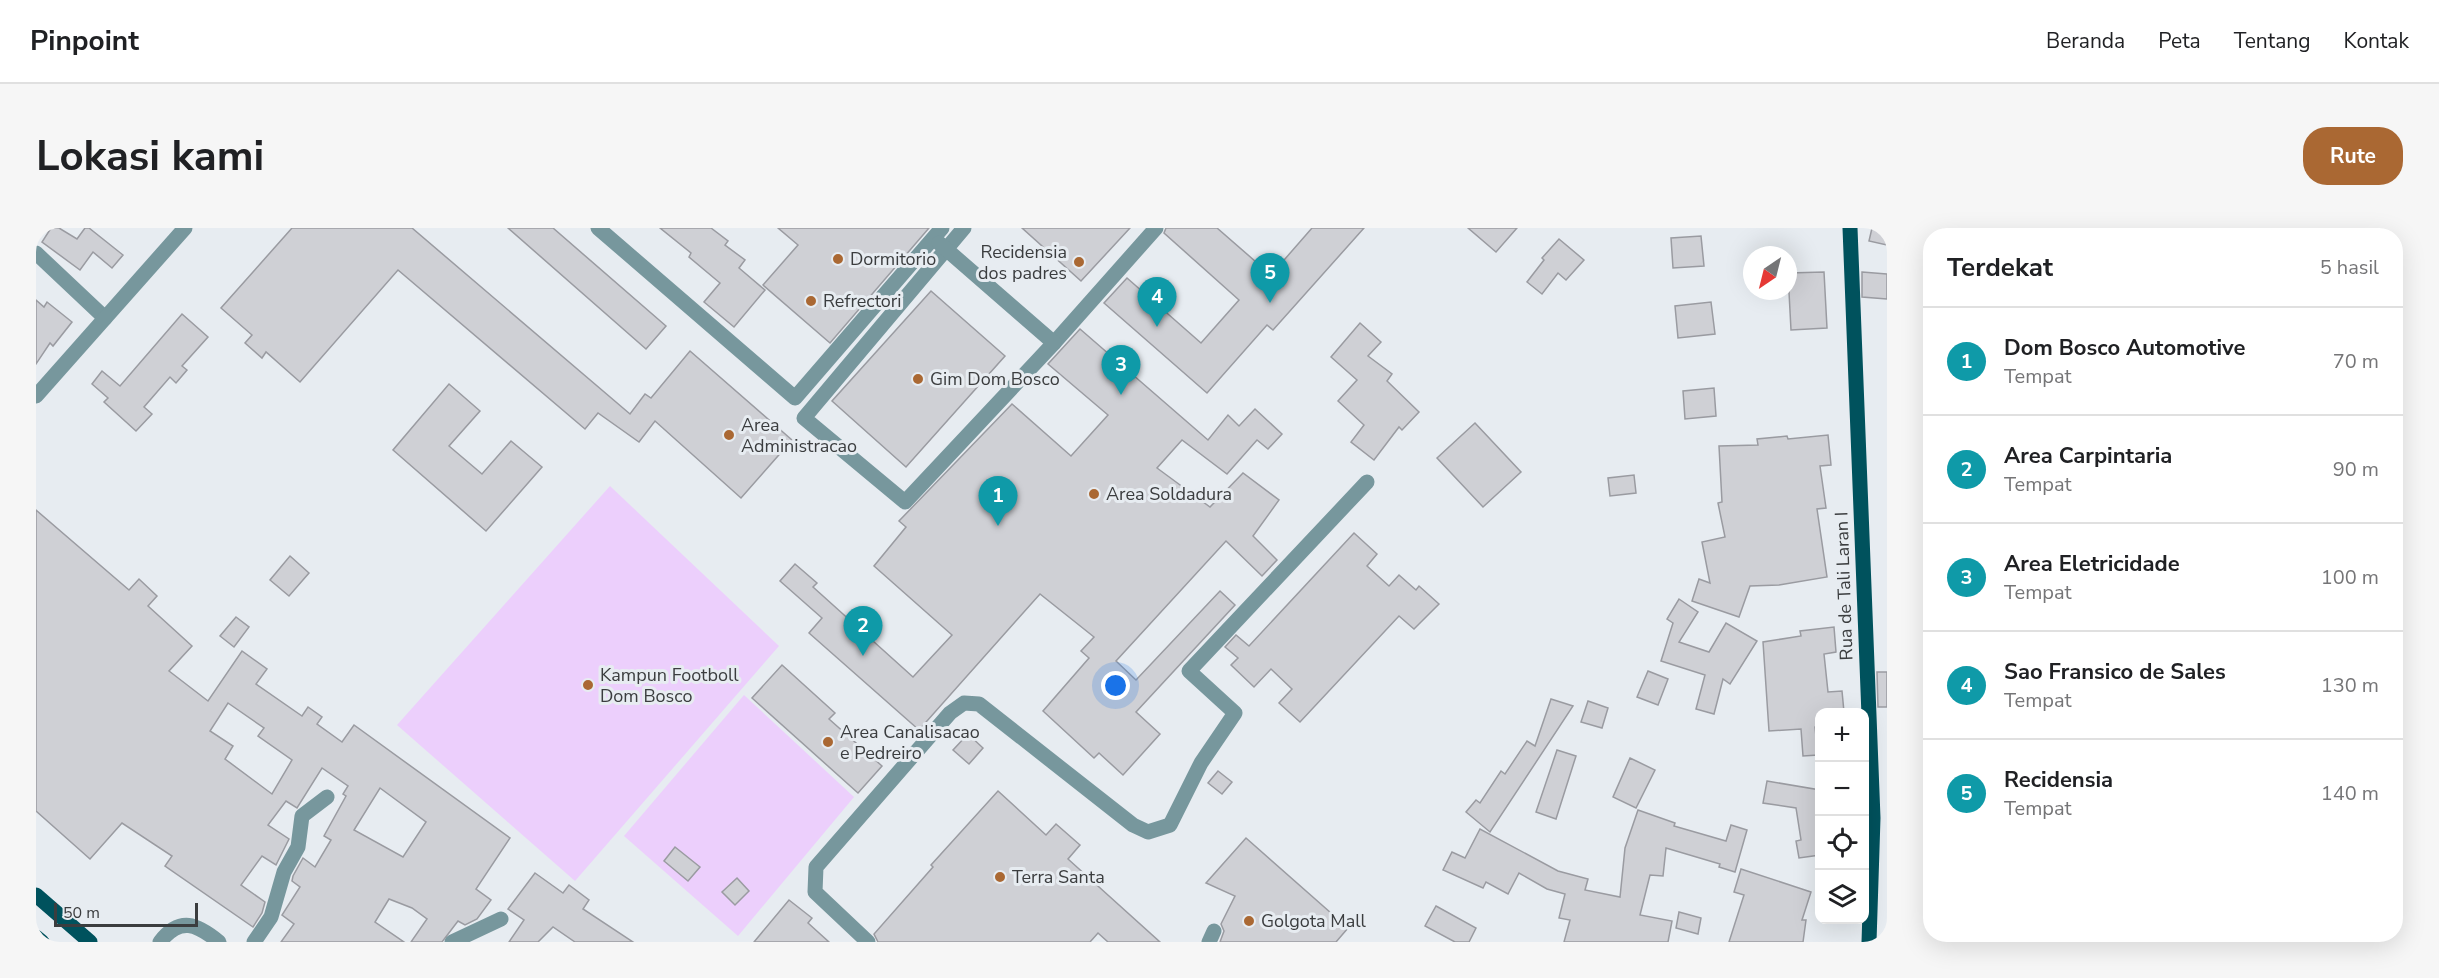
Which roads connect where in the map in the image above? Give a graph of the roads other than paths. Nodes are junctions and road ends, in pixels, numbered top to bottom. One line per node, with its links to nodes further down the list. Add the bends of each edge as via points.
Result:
1 (185, 228): 9 (street)
2 (598, 228): 6 (street, via 795,398)
3 (964, 228): 7 (street)
4 (1156, 228): 10 (street)
5 (1850, 228): 24 (main road, Rua de Tali Laran I, via 1873,818)
6 (938, 233): 7 (street)
7 (946, 249): 10 (street); 10 (street, via 804,418 905,502)
8 (36, 253): 9 (street)
9 (105, 318): 11 (street)
10 (1054, 343)
11 (36, 396)
12 (1367, 482): 23 (street, via 1189,671 1235,713 1202,763 1170,825 1148,832 1133,825 978,704 964,703 950,713 816,867 815,892)
13 (327, 797): 21 (street, via 302,816 297,847 284,872 271,917)
14 (36, 895): 18 (main road)
15 (501, 919): 22 (street)
16 (36, 937): 17 (main road)
17 (42, 942)
18 (90, 942)
19 (160, 942): 20 (street, via 174,928 188,925 202,928)
20 (219, 942)
21 (254, 942)
22 (452, 942)
23 (868, 942)
24 (1869, 942)

